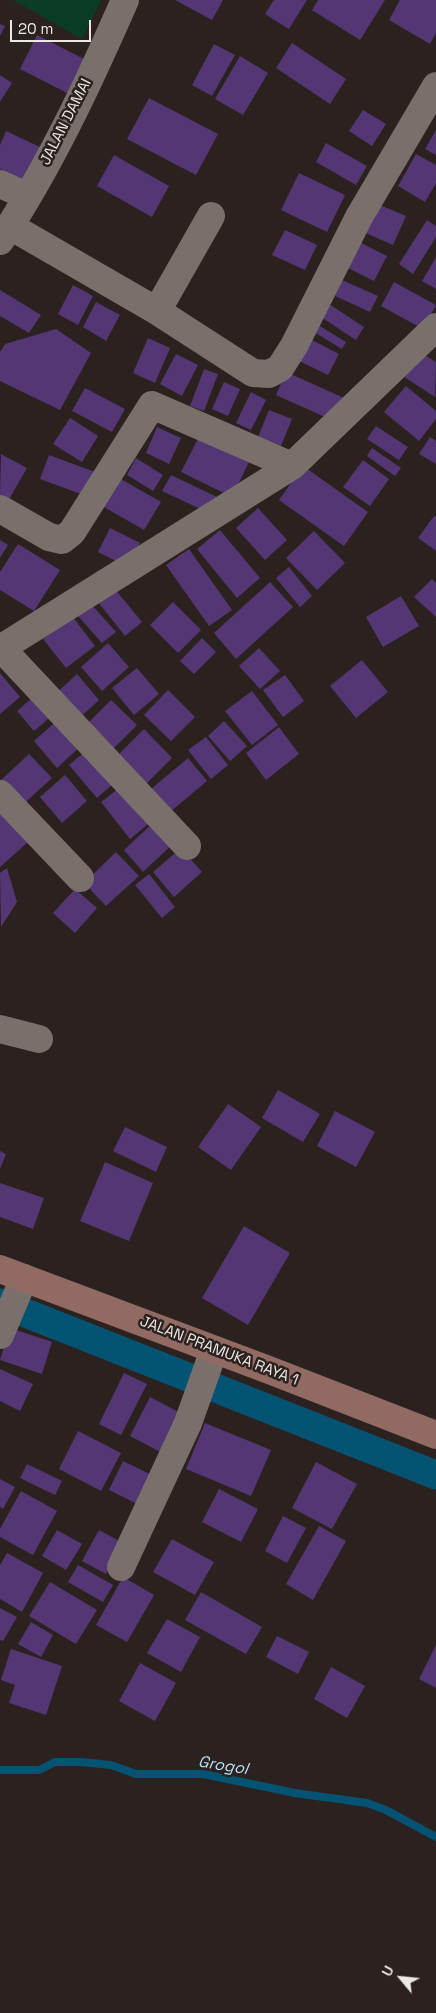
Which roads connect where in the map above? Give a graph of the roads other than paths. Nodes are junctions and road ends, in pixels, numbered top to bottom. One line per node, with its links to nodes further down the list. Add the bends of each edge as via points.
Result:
1 (126, 0): 4 (street, JALAN DAMAI)
2 (436, 86): 7 (street, via 358,217 280,368 269,374 253,373)
3 (0, 184): 4 (street)
4 (27, 196): 6 (street, JALAN DAMAI)
5 (211, 216): 7 (street)
6 (5, 233): 7 (street)
7 (157, 312)
8 (436, 327): 9 (street)
9 (292, 466): 10 (street, via 152,405 72,532 62,540 49,537); 11 (street)
10 (0, 508)
11 (1, 649): 13 (street)
12 (0, 794): 14 (street)
13 (187, 846)
14 (80, 878)
15 (0, 1029): 16 (street)
16 (40, 1039)
17 (13, 1283): 18 (street); 19 (main road, JALAN PRAMUKA RAYA 1)
18 (1, 1332)
19 (214, 1350): 20 (main road, JALAN PRAMUKA RAYA 1); 21 (street, via 188,1422)
20 (436, 1435)
21 (121, 1567)

